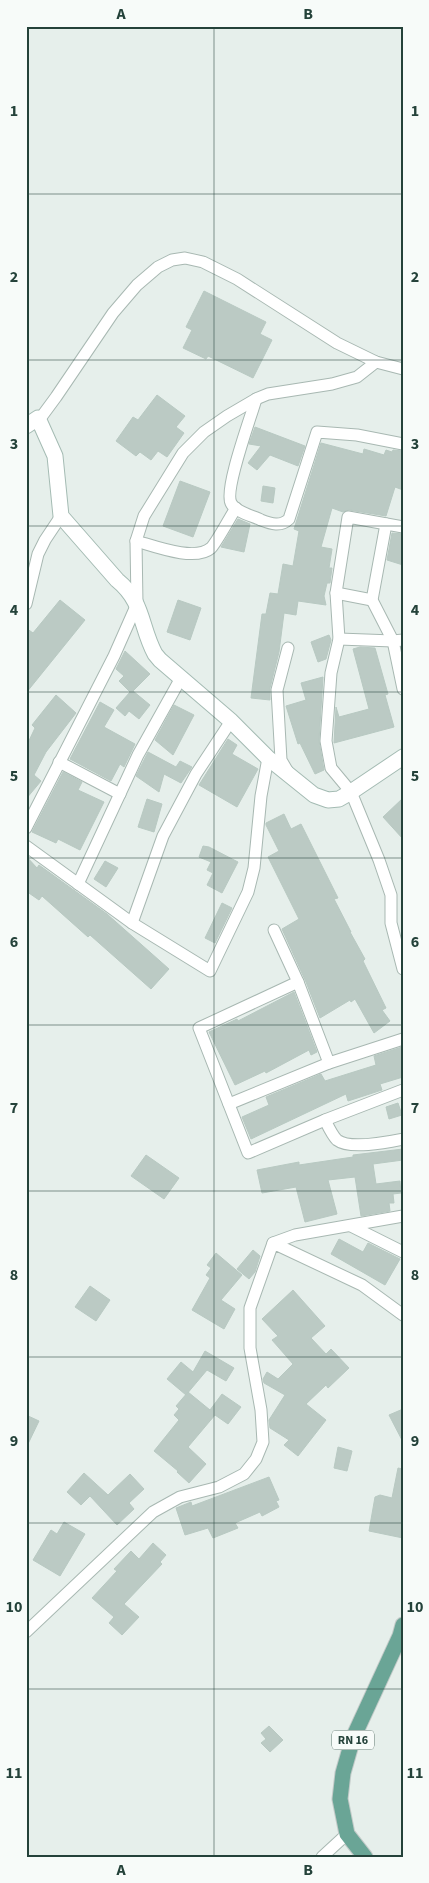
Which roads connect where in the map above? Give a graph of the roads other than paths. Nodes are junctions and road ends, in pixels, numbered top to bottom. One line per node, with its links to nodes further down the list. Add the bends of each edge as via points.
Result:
1 (376, 362): 2 (street); 3 (street, via 357,377); 4 (street, via 305,324 237,278 203,262 185,258 172,260 137,285 113,313 42,416)
2 (403, 369)
3 (256, 399): 7 (street, via 232,478 231,503); 11 (street, via 212,427 183,453 144,516)
4 (32, 422): 5 (street); 8 (main road, via 54,456)
5 (26, 432)
6 (403, 444): 7 (street, via 357,435 317,432 289,519 284,524 277,525)
7 (236, 508): 11 (street, via 215,544 204,552 185,553)
8 (61, 516): 14 (street, via 38,554); 15 (main road, via 126,587)
9 (386, 524): 10 (street); 12 (street, via 348,517); 13 (street)
10 (403, 526)
11 (136, 541): 15 (street)
12 (336, 592): 13 (street); 16 (street)
13 (372, 600): 17 (street)
14 (26, 604)
15 (137, 604): 19 (main road, via 155,654); 24 (street)
16 (339, 639): 17 (street); 26 (street, via 331,673 326,741 331,768)
17 (398, 640): 20 (street)
18 (288, 648): 25 (street, via 277,690 281,760)
19 (181, 678): 21 (main road); 27 (street)
20 (403, 689)
21 (231, 721): 23 (main road); 31 (street, via 196,774 164,836)
22 (403, 757): 26 (main road)
23 (268, 758): 25 (main road); 31 (street, via 250,885 210,970)
24 (59, 762): 27 (street); 28 (street)
25 (291, 778): 26 (main road, via 314,795 328,800)
26 (351, 792): 32 (street, via 391,895)
27 (120, 794): 30 (street)
28 (26, 828)
29 (26, 846): 30 (street)
30 (78, 884): 31 (street)
31 (132, 923)
32 (391, 923): 33 (street); 35 (street)
33 (403, 929)
34 (274, 930): 36 (street)
35 (403, 969)
36 (298, 982): 38 (street); 40 (street, via 199,1028)
37 (403, 1039): 38 (street)
38 (329, 1063): 40 (street)
39 (403, 1090): 41 (street)
40 (229, 1104): 41 (street, via 248,1153)
41 (325, 1120): 42 (street, via 336,1139 343,1142 377,1145)
42 (403, 1139)
43 (403, 1216): 44 (street)
44 (352, 1226): 45 (street, via 295,1235); 46 (street)
45 (273, 1244): 47 (street, via 362,1285); 49 (street, via 250,1308 250,1348 263,1442 256,1459 244,1474 220,1487 180,1497 153,1512)
46 (403, 1252)
47 (403, 1315)
48 (403, 1626): 50 (main road, RN 16, via 353,1738 345,1765 340,1799)
49 (26, 1632)
50 (347, 1834): 51 (street); 52 (main road, RN 16)
51 (322, 1857)
52 (365, 1857)

